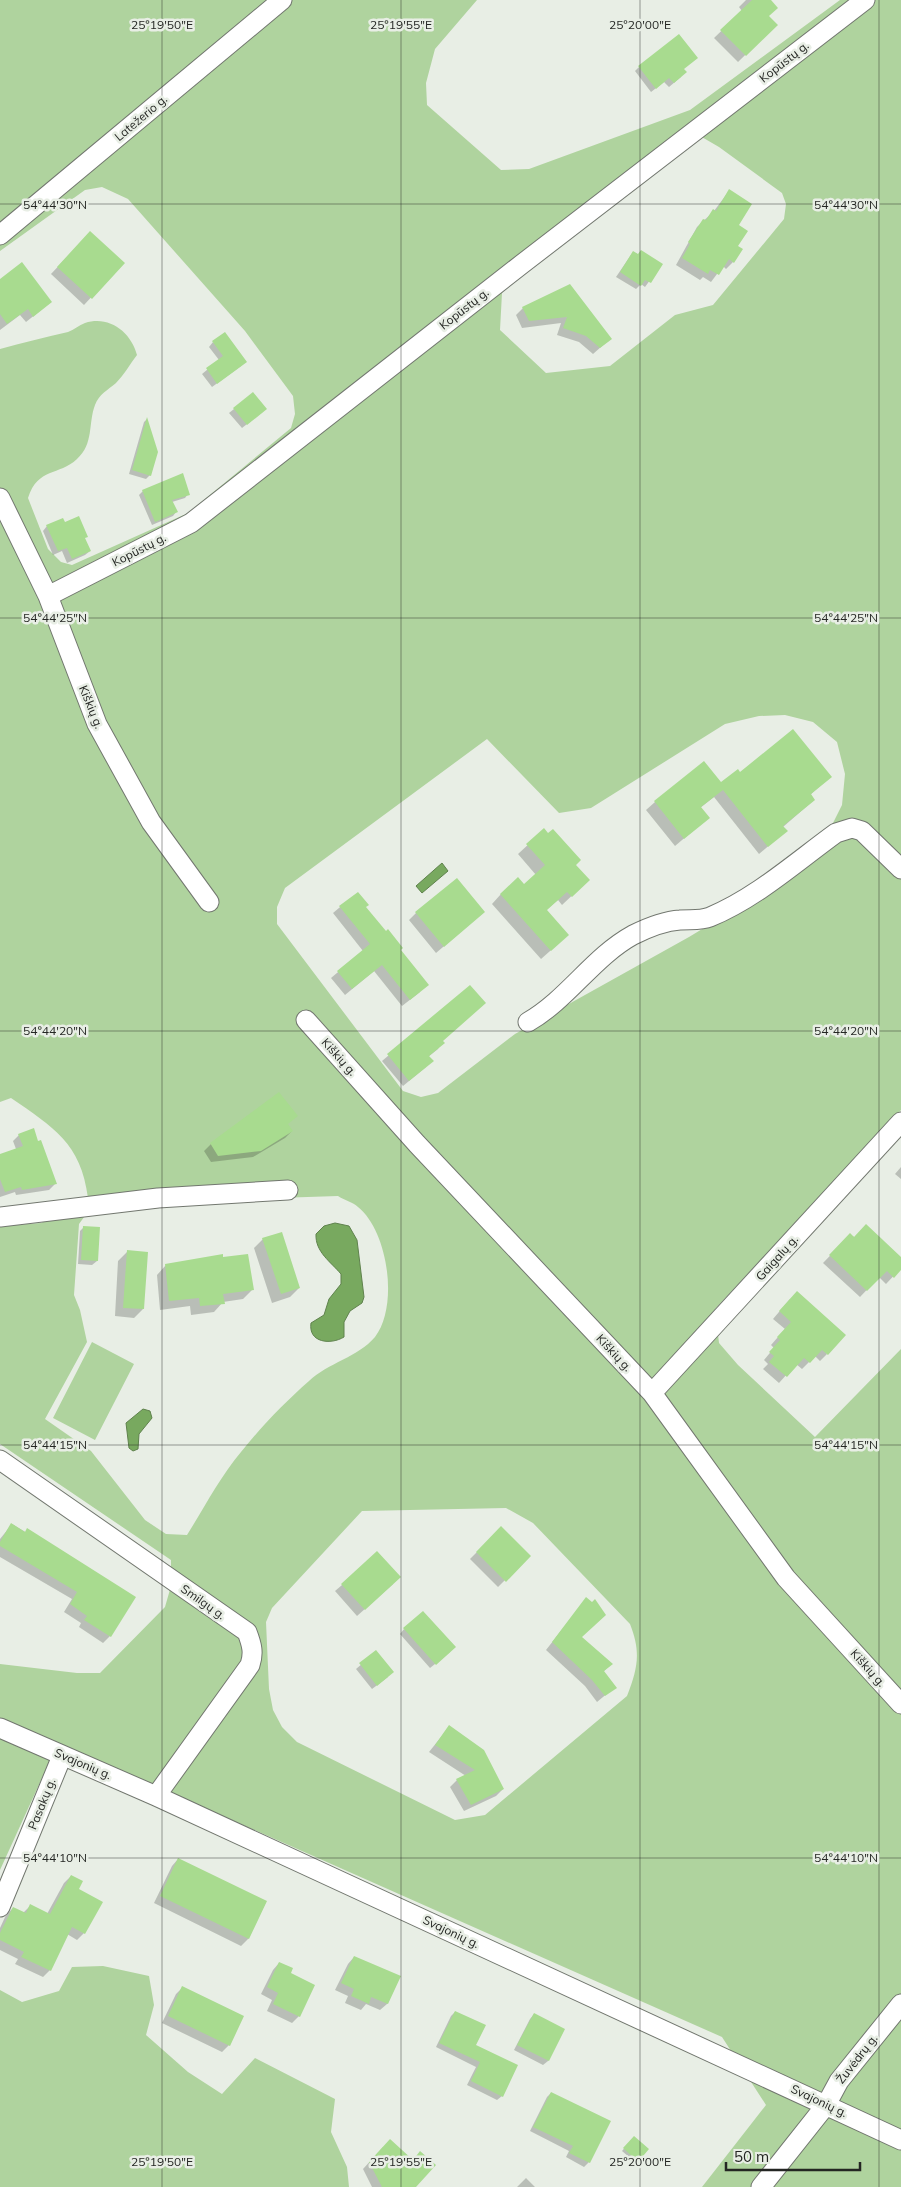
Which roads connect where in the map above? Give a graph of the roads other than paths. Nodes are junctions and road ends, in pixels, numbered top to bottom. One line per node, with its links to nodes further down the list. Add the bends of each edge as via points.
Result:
1 (282, 0): 3 (street, Latežerio g.)
2 (865, 0): 5 (street, Kopūstų g., via 192,523)
3 (0, 235)
4 (0, 498): 5 (street, Kiškių g.)
5 (48, 596): 7 (street, Kiškių g., via 97,724 151,822)
6 (901, 869): 9 (street, via 862,831 852,828 836,833 751,894 709,917 656,925 614,947 546,1011)
7 (209, 902)
8 (306, 1020): 13 (street, Kiškių g., via 417,1144)
9 (528, 1022)
10 (901, 1122): 13 (street, Gaigalų g.)
11 (288, 1190): 12 (street, via 158,1198)
12 (0, 1217)
13 (652, 1393): 15 (street, Kiškių g., via 786,1578)
14 (0, 1460): 18 (street, Smilgų g., via 247,1632 254,1655 250,1665)
15 (901, 1704)
16 (0, 1728): 17 (street, Svajonių g.)
17 (62, 1756): 18 (street, Svajonių g.); 19 (street, Pasakų g.)
18 (156, 1796): 21 (street, Svajonių g.)
19 (0, 1907)
20 (901, 2004): 21 (street, Žuvėdrų g., via 839,2081)
21 (826, 2105): 22 (street, Svajonių g.); 23 (street, Žuvėdrų g.)
22 (901, 2140)
23 (761, 2187)

